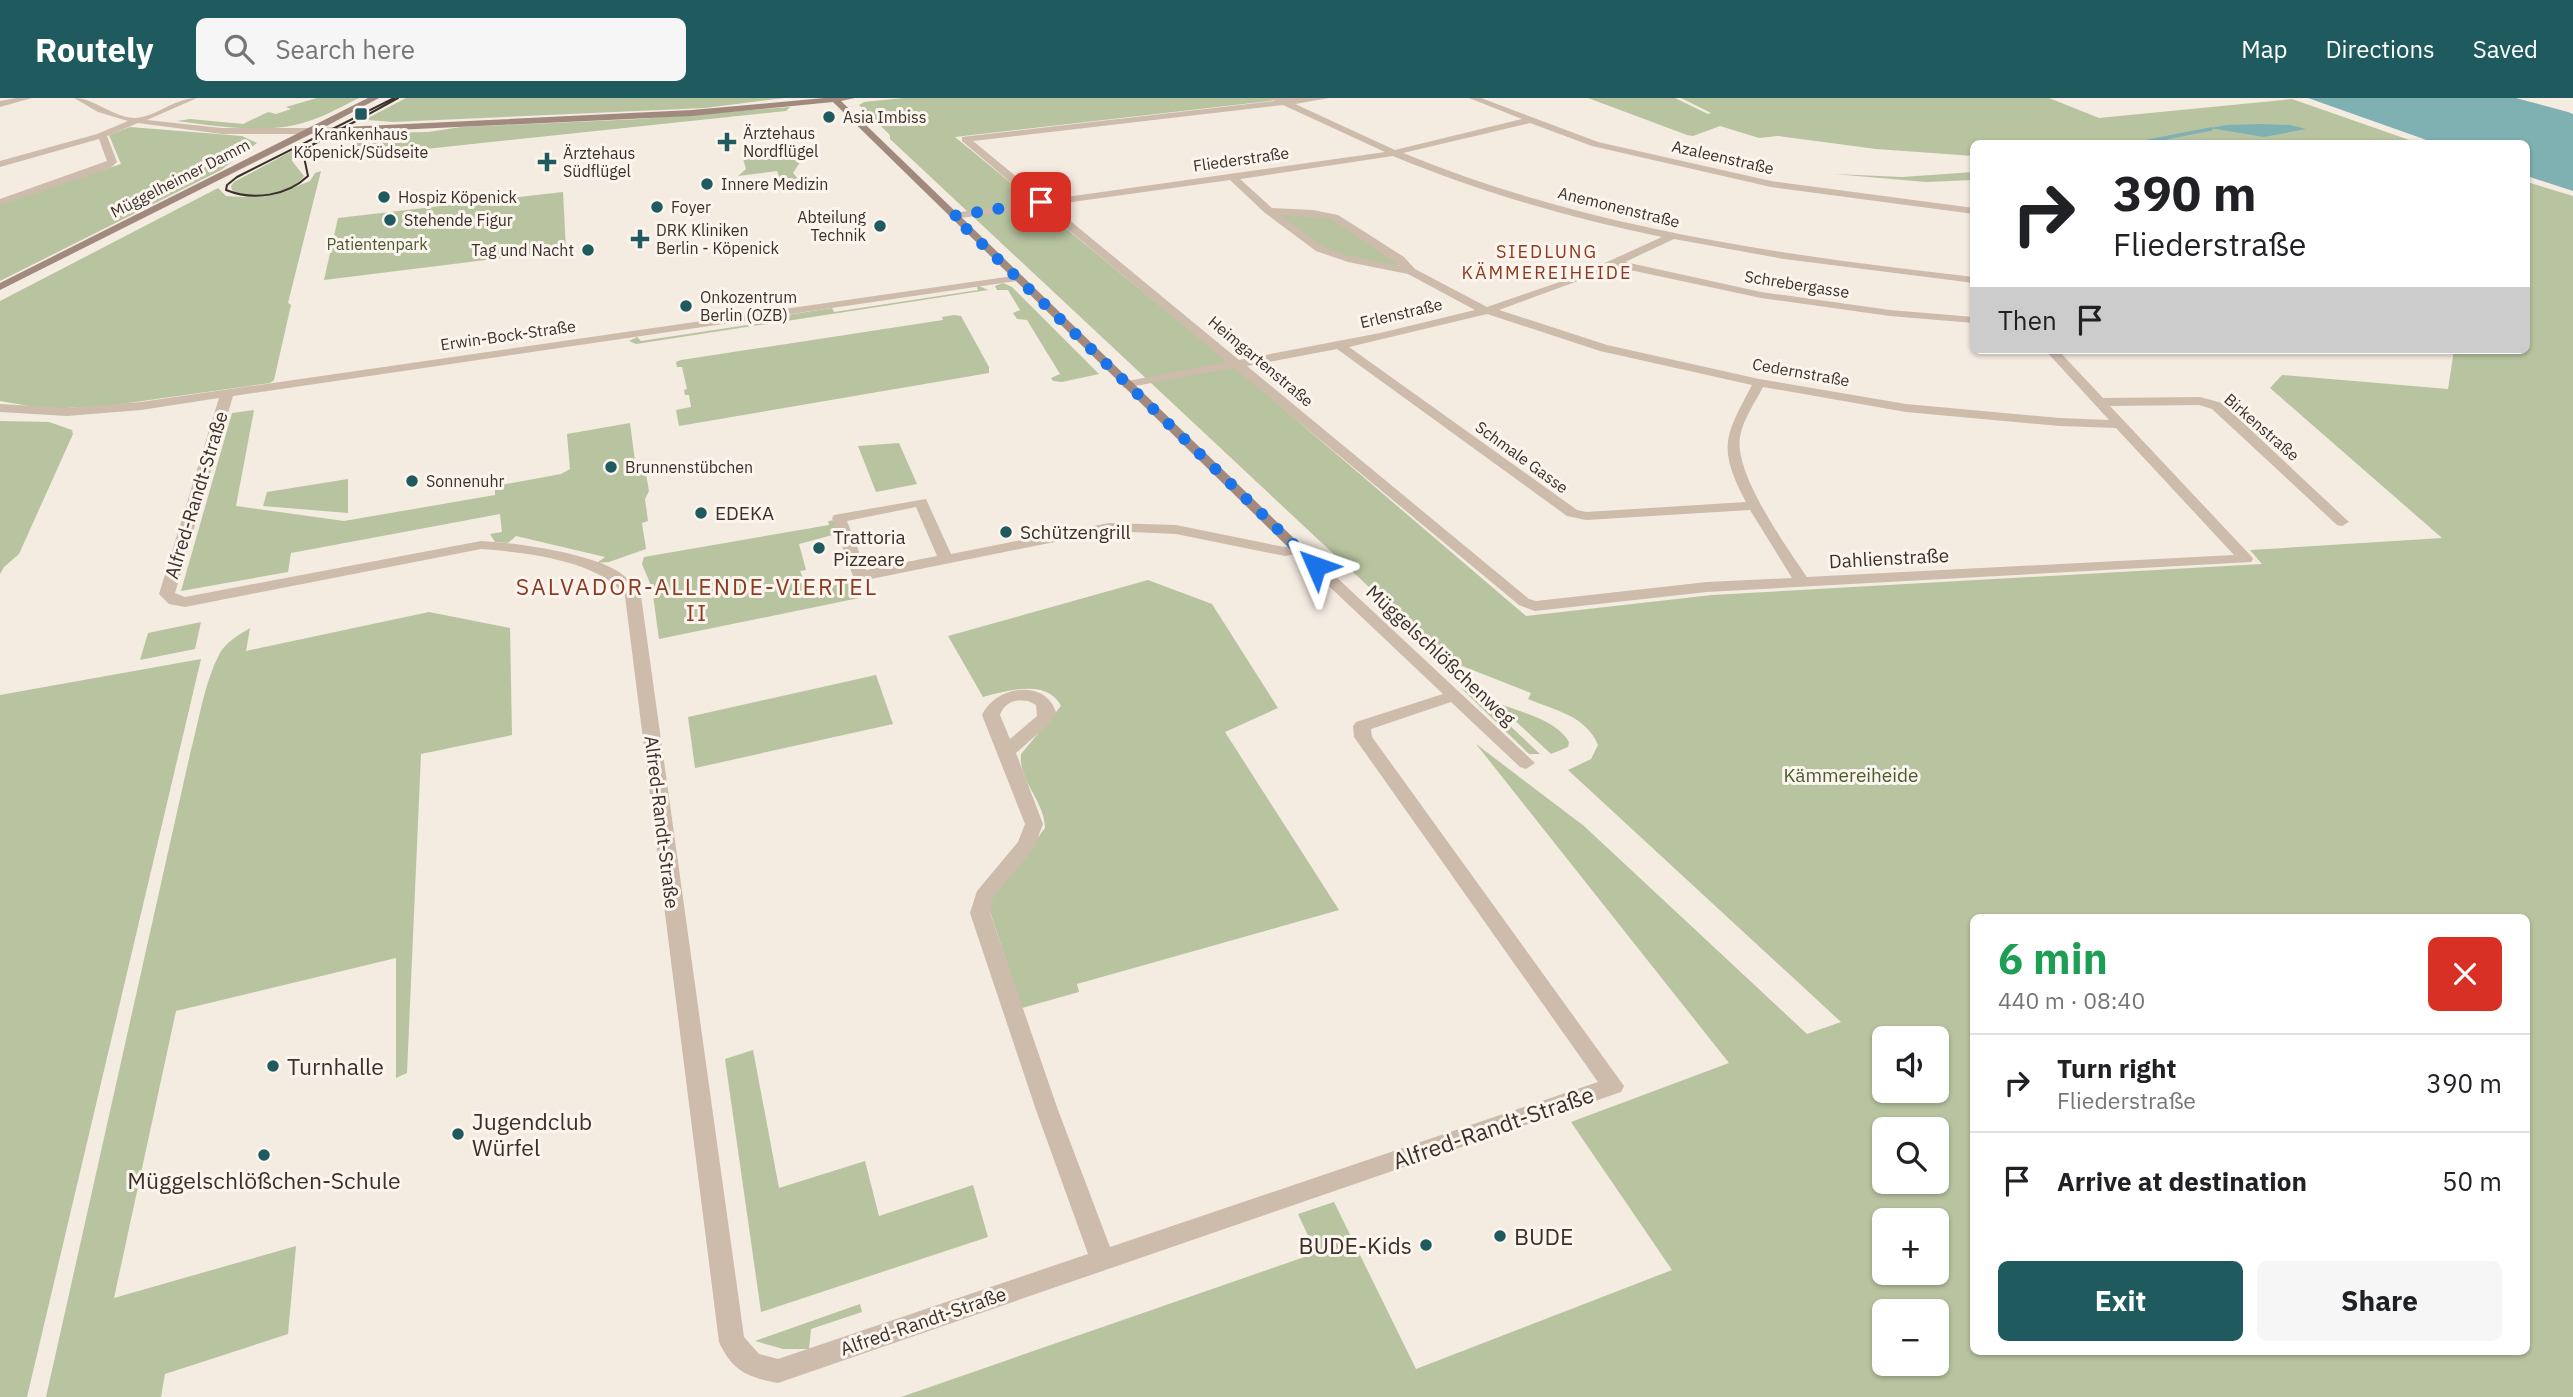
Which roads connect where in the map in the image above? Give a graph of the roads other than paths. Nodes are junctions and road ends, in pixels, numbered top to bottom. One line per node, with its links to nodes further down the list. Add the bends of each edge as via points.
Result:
1 (28, 98): 10 (street)
2 (78, 98): 11 (street)
3 (193, 98): 11 (street)
4 (375, 98): 13 (main road, Müggelheimer Damm)
5 (851, 98): 8 (main road)
6 (1325, 98): 9 (street)
7 (1473, 98): 12 (street, Azaleenstraße)
8 (834, 99): 13 (main road, via 692,113); 22 (main road, Müggelschlößchenweg)
9 (1280, 100): 15 (street, Anemonenstraße); 19 (street, Heimgartenstraße, via 965,139)
10 (0, 104)
11 (139, 120): 13 (street, via 215,130); 14 (street)
12 (1530, 120): 15 (street, Fliederstraße); 21 (street, Azaleenstraße, via 1595,144 1794,189)
13 (309, 131): 28 (main road, Müggelheimer Damm)
14 (100, 136): 16 (street); 18 (street, via 112,162 106,167)
15 (1396, 153): 17 (street, Fliederstraße); 23 (street, Anemonenstraße, via 1513,196)
16 (0, 164)
17 (1231, 176): 19 (street, Fliederstraße); 20 (street)
18 (0, 202)
19 (1041, 202): 22 (street, Fliederstraße); 33 (street, Heimgartenstraße)
20 (1269, 211): 25 (street, via 1320,249); 25 (street, via 1334,217 1400,259)
21 (1970, 211)
22 (953, 216): 26 (main road, Müggelschlößchenweg)
23 (1670, 237): 24 (street, Erlenstraße); 27 (street, Anemonenstraße)
24 (1618, 264): 29 (street, Erlenstraße); 30 (street, Schrebergasse, via 1761,295)
25 (1411, 271): 29 (street, Cedernstraße)
26 (1019, 278): 35 (main road, Müggelschlößchenweg); 36 (street, Erwin-Bock-Straße)
27 (1970, 280)
28 (0, 287)
29 (1484, 311): 31 (street, Erlenstraße); 34 (street, Cedernstraße, via 1604,348)
30 (1970, 320)
31 (1339, 345): 33 (street, Erlenstraße); 40 (street, Schmale Gasse, via 1572,513 1586,516)
32 (2055, 354): 37 (street)
33 (1236, 363): 35 (street, Erlenstraße); 45 (street, Heimgartenstraße)
34 (1759, 383): 39 (street, Cedernstraße, via 1906,408); 40 (street, via 1732,440)
35 (1128, 385): 42 (main road, Müggelschlößchenweg)
36 (227, 394): 38 (street, Erwin-Bock-Straße, via 67,412); 49 (street, Alfred-Randt-Straße, via 167,594 174,601 481,545 506,546 607,572 633,596 732,1342 751,1365 778,1371)
37 (2100, 402): 39 (street); 41 (street, Birkenstraße, via 2200,401 2217,406)
38 (0, 408)
39 (2119, 424): 44 (street, Dahlienstraße, via 2246,559)
40 (1754, 506): 44 (street)
41 (2342, 522)
42 (1297, 548): 43 (street, via 1285,552 1167,527 1128,525); 46 (street, Müggelschlößchenweg)
43 (946, 559): 43 (street, via 921,502 839,518 860,576)
44 (1802, 582): 45 (street, Dahlienstraße, via 1707,587)
45 (1535, 607)
46 (1454, 696): 48 (street, Müggelschlößchenweg); 49 (street, Alfred-Randt-Straße, via 1362,726 1363,737 1613,1086)
47 (1006, 752): 49 (street, via 1036,822 1034,835 984,896 981,912)
48 (1526, 763)
49 (1102, 1259)

